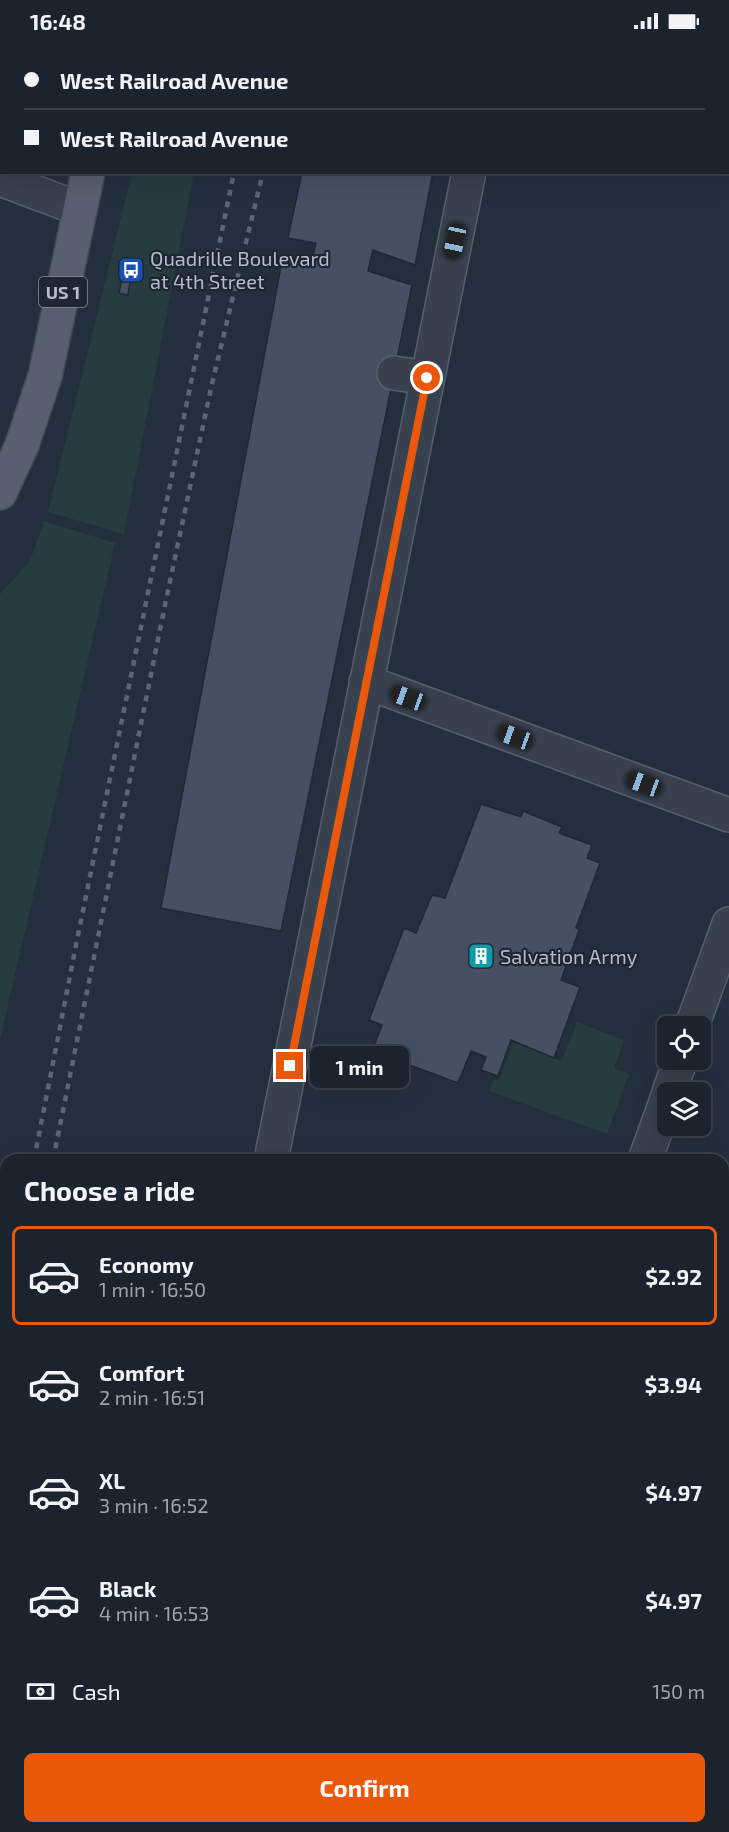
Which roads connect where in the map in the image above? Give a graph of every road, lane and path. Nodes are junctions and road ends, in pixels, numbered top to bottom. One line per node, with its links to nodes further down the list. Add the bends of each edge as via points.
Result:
1 (88, 174): 4 (main road, US 1)
2 (469, 174): 6 (street)
3 (0, 178): 4 (street)
4 (80, 208): 7 (main road, US 1, via 45,376 22,445)
5 (394, 373): 6 (street)
6 (427, 378): 8 (street)
7 (0, 493)
8 (366, 682): 9 (street); 13 (street)
9 (729, 815)
10 (727, 938): 11 (street)
11 (696, 1016)
12 (657, 1126): 14 (street)
13 (272, 1154)
14 (647, 1154)

